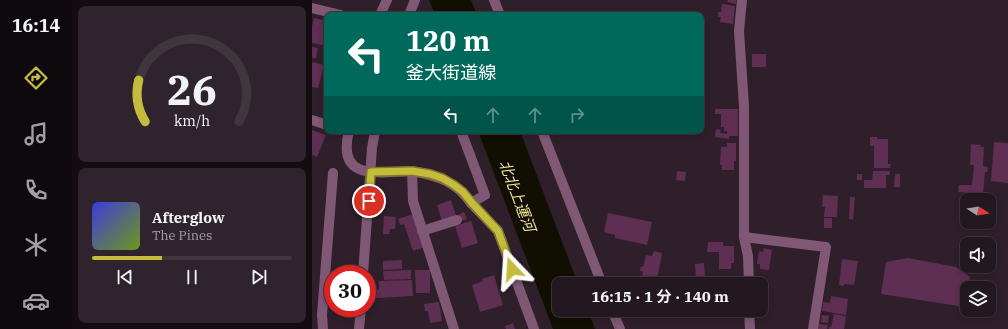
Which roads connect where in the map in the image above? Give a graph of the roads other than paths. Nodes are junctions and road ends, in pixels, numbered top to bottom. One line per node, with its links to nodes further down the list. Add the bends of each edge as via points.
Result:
1 (387, 0): 7 (street)
2 (415, 0): 8 (street)
3 (494, 0): 9 (street)
4 (742, 0): 22 (street, via 739,31 744,106)
5 (312, 8): 6 (street)
6 (329, 12)
7 (381, 12)
8 (410, 12)
9 (499, 12)
10 (312, 120): 11 (street)
11 (324, 124)
12 (347, 134): 17 (street, via 346,149 350,162 360,171)
13 (375, 134): 17 (street)
14 (462, 134): 19 (street, via 485,195)
15 (543, 134): 24 (street)
16 (412, 171): 17 (street); 19 (street, via 442,178 463,192); 21 (street, via 413,201)
17 (371, 172): 23 (street)
18 (333, 173): 29 (street)
19 (472, 203): 32 (street, via 498,231)
20 (457, 220): 21 (street)
21 (422, 231): 31 (street)
22 (744, 237): 25 (street); 35 (street, via 826,247)
23 (364, 265)
24 (599, 277)
25 (749, 277)
26 (360, 317): 30 (street)
27 (615, 317): 33 (street)
28 (749, 317): 34 (street)
29 (323, 329)
30 (359, 329)
31 (454, 329)
32 (534, 329)
33 (620, 329)
34 (750, 329)
35 (813, 329)

